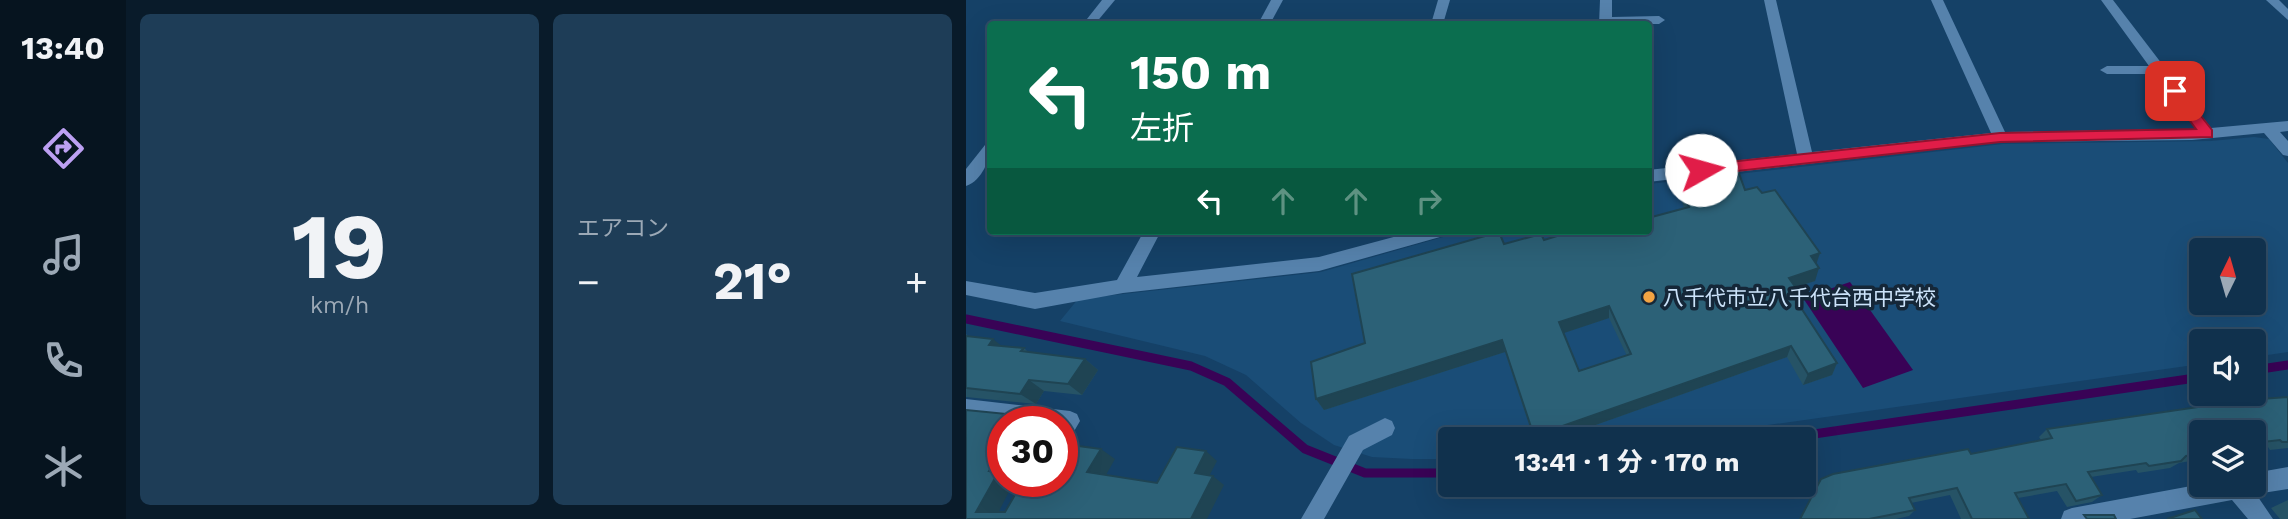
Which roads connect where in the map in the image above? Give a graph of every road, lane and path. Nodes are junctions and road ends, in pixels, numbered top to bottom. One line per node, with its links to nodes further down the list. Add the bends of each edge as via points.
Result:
1 (1109, 0): 11 (street)
2 (1277, 0): 12 (street)
3 (1444, 0): 13 (street)
4 (1606, 0): 14 (street)
5 (1770, 0): 24 (street)
6 (1937, 0): 21 (street)
7 (2106, 0): 17 (street)
8 (2272, 0): 9 (street)
9 (2288, 16)
10 (1659, 20): 15 (street)
11 (1092, 21)
12 (1266, 21)
13 (1438, 21)
14 (1605, 21)
15 (1641, 21)
16 (2107, 70): 17 (street)
17 (2159, 70): 20 (street)
18 (2288, 126): 19 (street)
19 (2270, 130): 20 (street); 22 (street)
20 (2207, 134): 21 (street)
21 (2000, 137): 24 (street)
22 (2288, 151)
23 (987, 153): 26 (street)
24 (1805, 157): 25 (street)
25 (1652, 176)
26 (966, 180)
27 (1151, 235): 30 (street)
28 (1412, 235): 29 (street)
29 (1377, 240): 30 (street, via 1319,264)
30 (1123, 286): 31 (street, via 1035,301)
31 (966, 288)
32 (966, 408): 33 (street)
33 (987, 411)
34 (1385, 428): 40 (street, via 1356,443)
35 (2288, 478): 36 (street)
36 (2266, 482)
37 (2200, 497): 39 (street)
38 (2252, 497): 42 (street)
39 (2122, 515): 41 (street)
40 (1312, 519)
41 (2072, 519)
42 (2262, 519)

